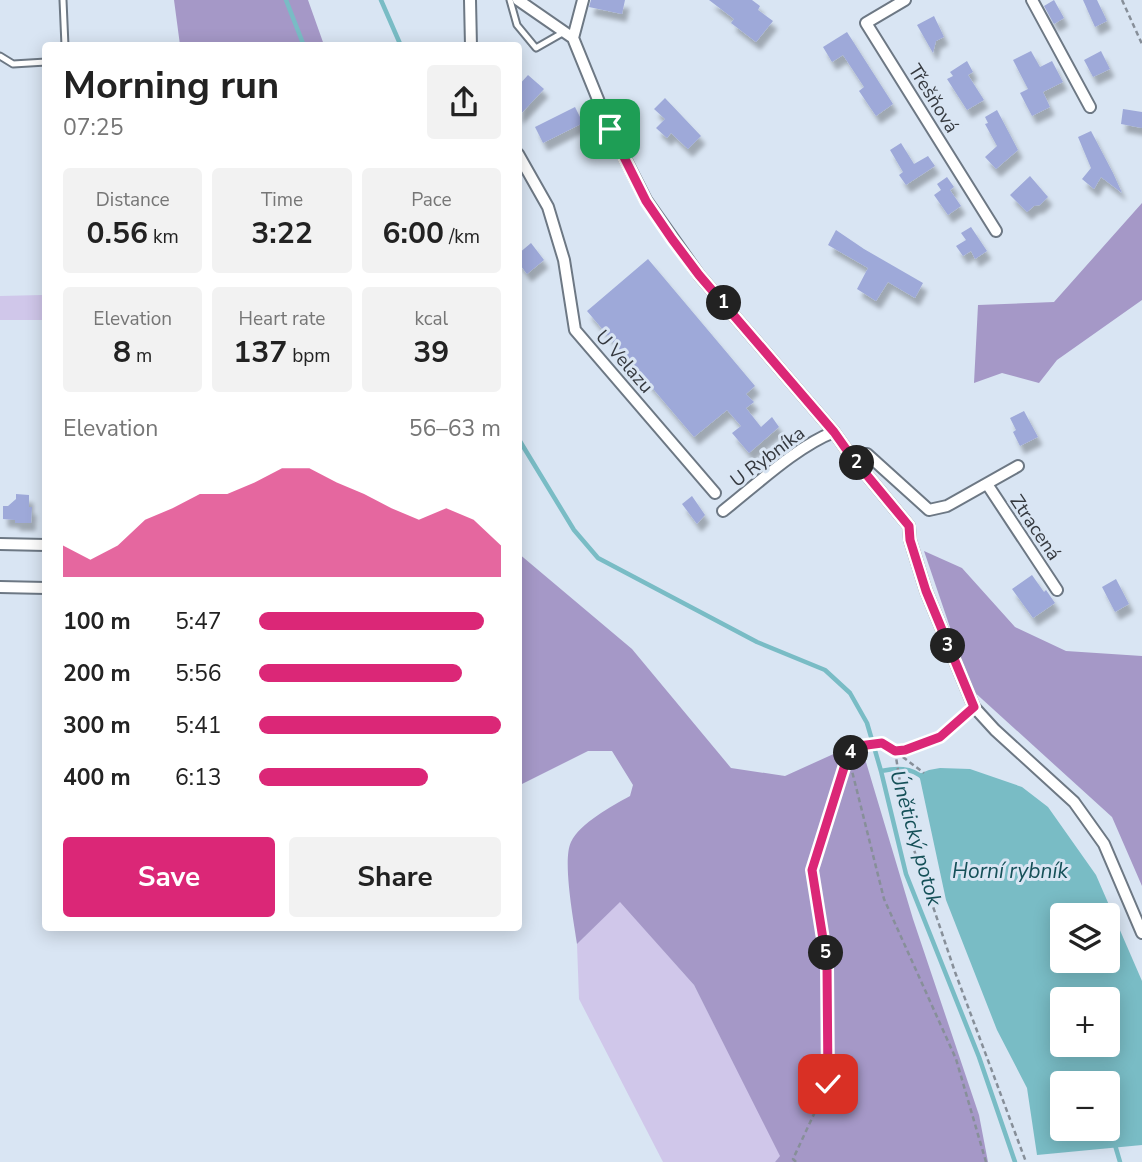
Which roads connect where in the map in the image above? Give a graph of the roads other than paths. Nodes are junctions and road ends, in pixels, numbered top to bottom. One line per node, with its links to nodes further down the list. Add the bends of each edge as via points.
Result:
1 (63, 0): 9 (lane)
2 (470, 0): 10 (street)
3 (510, 0): 8 (lane, via 517,25 536,48)
4 (518, 0): 8 (street)
5 (583, 0): 8 (street)
6 (905, 0): 15 (street, Třešňová, via 866,23)
7 (1032, 0): 13 (street)
8 (568, 35): 16 (street, via 646,201 699,275)
9 (65, 42)
10 (471, 42)
11 (0, 56): 12 (lane, via 13,64)
12 (42, 62)
13 (1090, 107)
14 (522, 161): 20 (street, U Velazu, via 548,207 564,260 575,330)
15 (996, 231)
16 (834, 432): 17 (street); 21 (street, U Rybníka, via 795,454)
17 (851, 456): 19 (street, Ztracená, via 867,454 929,510 947,506); 27 (street, via 909,526 926,591 974,707 1074,802 1104,844)
18 (1018, 466): 19 (street, Ztracená)
19 (987, 484): 26 (street, Ztracená)
20 (715, 493)
21 (723, 511)
22 (0, 544): 23 (street)
23 (42, 545)
24 (0, 587): 25 (street)
25 (42, 588)
26 (1057, 590)
27 (1142, 933)

